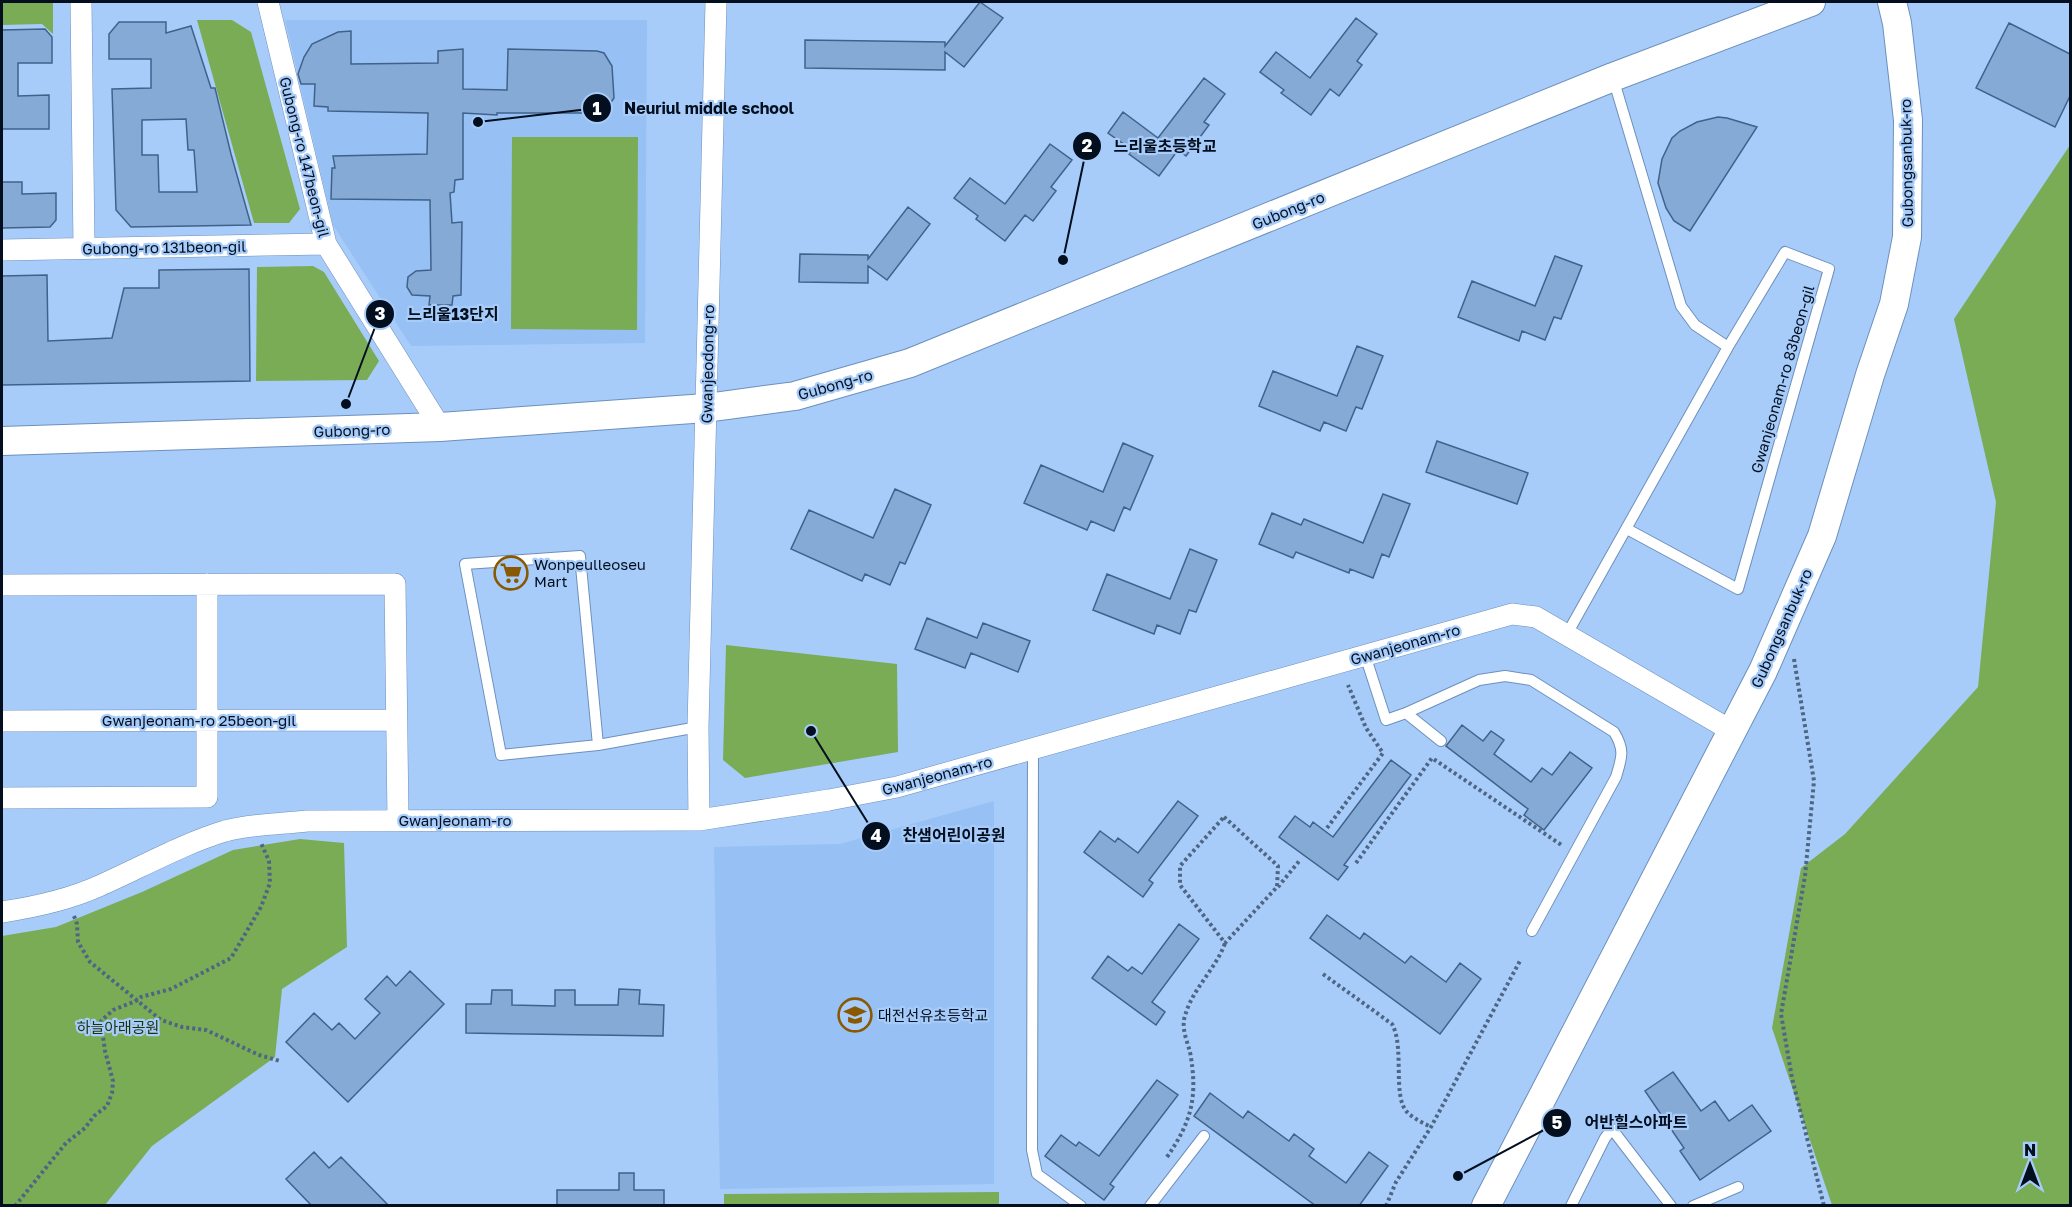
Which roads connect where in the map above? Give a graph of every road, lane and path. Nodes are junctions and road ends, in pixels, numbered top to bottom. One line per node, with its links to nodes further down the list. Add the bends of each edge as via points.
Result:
1 (81, 2): 8 (street)
2 (268, 2): 7 (street, Gubong-ro 147beon-gil)
3 (716, 2): 11 (street, Gwanjeodong-ro)
4 (1811, 2): 6 (main road, Gubong-ro)
5 (1892, 2): 26 (main road, Gubongsanbuk-ro, via 1908,120 1907,237 1894,304 1822,536 1763,671)
6 (1613, 77): 10 (lane, via 1682,306 1695,326); 11 (main road, Gubong-ro, via 910,363 795,396)
7 (326, 244): 8 (street, Gubong-ro 131beon-gil); 12 (street, Gubong-ro 147beon-gil)
8 (84, 248): 9 (street, Gubong-ro 131beon-gil)
9 (2, 250)
10 (1728, 347): 14 (lane, Gwanjeonam-ro 83beon-gil); 14 (lane, Gwanjeonam-ro 83beon-gil, via 1785,252 1829,269 1738,589)
11 (706, 408): 12 (main road, Gubong-ro); 25 (street, Gwanjeodong-ro)
12 (440, 427): 13 (main road, Gubong-ro)
13 (2, 441)
14 (1627, 529): 17 (lane, Gwanjeonam-ro 83beon-gil)
15 (207, 584): 16 (street); 22 (street, via 395,584); 24 (street)
16 (2, 585)
17 (1567, 634): 19 (street, Gwanjeonam-ro, via 1536,617 1512,614); 26 (street, Gwanjeonam-ro)
18 (1793, 652): 59 (path, via 1814,781 1804,876 1781,1014 1792,1078)
19 (1365, 655): 21 (lane, via 1386,720); 29 (street, Gwanjeonam-ro)
20 (1348, 685): 33 (path, via 1366,728 1383,753)
21 (1406, 713): 27 (lane); 41 (lane, via 1479,680 1518,677 1531,680 1614,732 1622,745 1616,777)
22 (396, 720): 24 (street, Gwanjeonam-ro 25beon-gil); 31 (street)
23 (2, 721): 24 (street, Gwanjeonam-ro 25beon-gil)
24 (207, 721): 30 (street, via 207,797)
25 (698, 727): 28 (lane); 32 (street, Gwanjeodong-ro)
26 (1732, 731): 55 (main road, Gubongsanbuk-ro)
27 (1441, 741)
28 (598, 745): 28 (lane, via 501,755 465,564 580,556)
29 (1033, 748): 32 (street, Gwanjeonam-ro, via 897,787); 52 (lane, via 1032,1150 1037,1174)
30 (2, 798)
31 (398, 820): 32 (street, Gwanjeonam-ro); 39 (street, Gwanjeonam-ro, via 307,821 226,831)
32 (699, 820)
33 (1327, 828)
34 (258, 837): 45 (path, via 269,861 270,883 261,907 231,958 171,989)
35 (1566, 848): 37 (path, via 1432,758)
36 (1300, 860): 38 (path)
37 (1356, 863)
38 (1277, 887): 42 (path); 42 (path, via 1278,866 1224,817 1180,866 1180,885)
39 (66, 898): 40 (street, Gwanjeonam-ro); 45 (path, via 77,924 78,942 90,962)
40 (2, 912)
41 (1532, 931)
42 (1225, 943): 49 (path, via 1184,1019 1194,1085 1193,1105 1179,1140)
43 (1521, 959): 47 (path)
44 (1323, 974): 47 (path, via 1392,1023 1398,1034 1401,1102 1407,1112)
45 (136, 1001): 46 (path, via 162,1020 206,1030); 51 (path, via 113,1010 101,1021 113,1081 107,1106 66,1143)
46 (280, 1061)
47 (1431, 1127): 54 (path, via 1396,1182)
48 (1204, 1136): 53 (lane)
49 (1166, 1159)
50 (1738, 1187): 58 (lane)
51 (15, 1206)
52 (1081, 1206)
53 (1150, 1206)
54 (1386, 1206)
55 (1486, 1206)
56 (1571, 1206): 57 (lane, via 1612,1129)
57 (1671, 1206)
58 (1693, 1206)
59 (1824, 1206)

